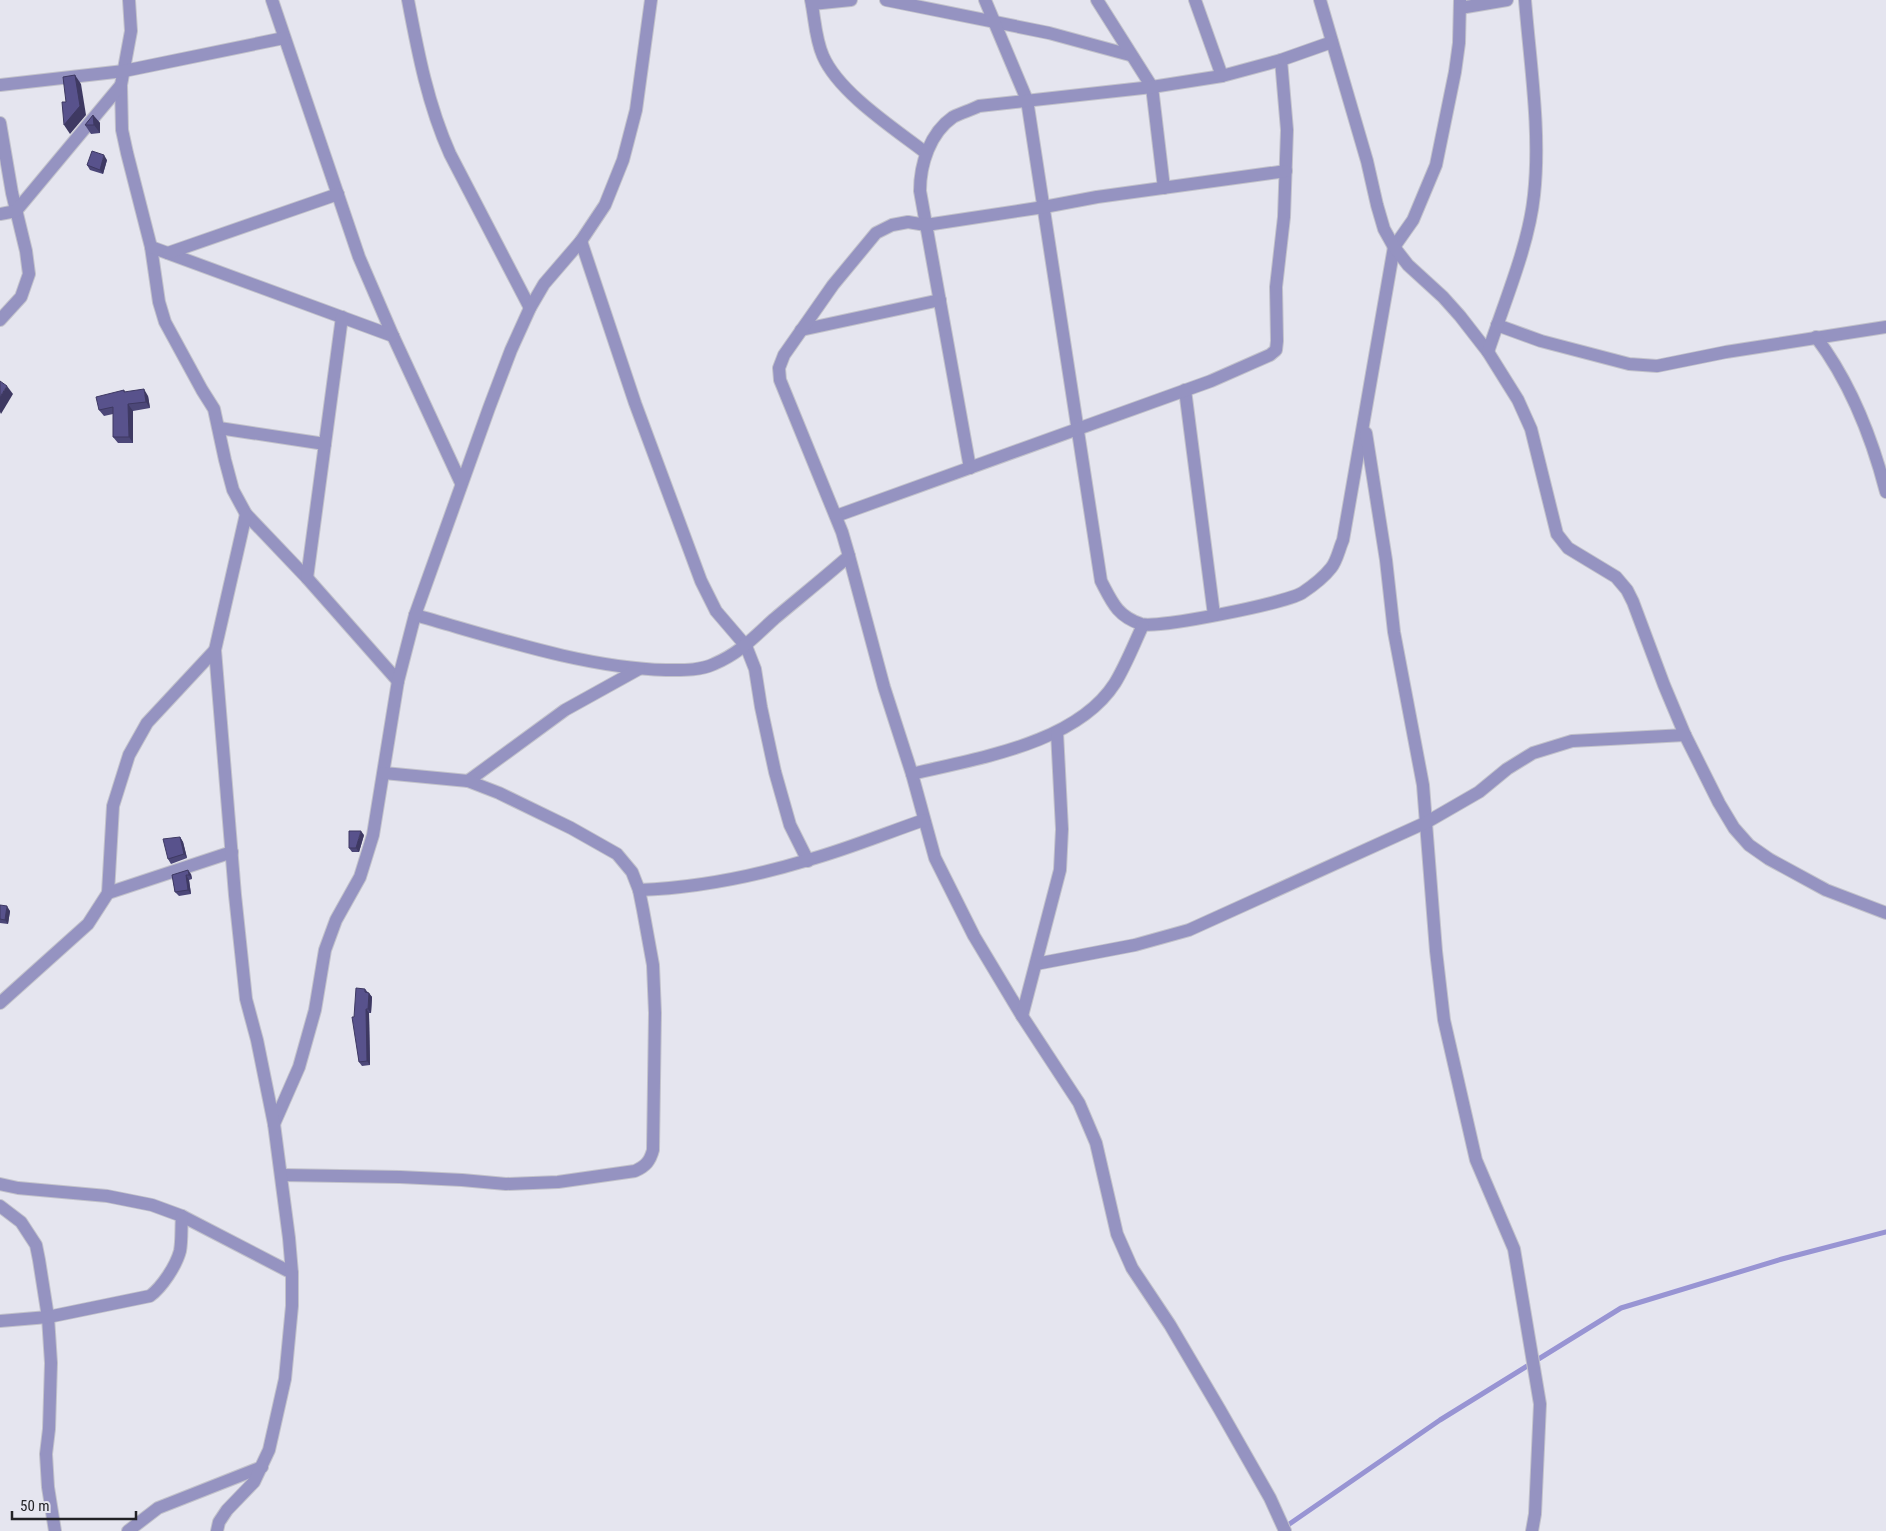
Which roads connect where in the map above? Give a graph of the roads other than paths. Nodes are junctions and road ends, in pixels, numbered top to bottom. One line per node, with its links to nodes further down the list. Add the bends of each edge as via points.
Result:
1 (129, 0): 20 (street, via 131,31)
2 (272, 0): 16 (street)
3 (408, 0): 40 (street, via 439,129)
4 (651, 0): 35 (street, via 636,110 624,160 605,205)
5 (851, 0): 13 (street)
6 (886, 0): 15 (street)
7 (986, 0): 15 (street)
8 (1097, 0): 18 (street)
9 (1195, 0): 21 (street)
10 (1320, 0): 17 (street)
11 (1507, 0): 14 (street)
12 (1525, 0): 43 (street, via 1537,151 1534,196 1526,235)
13 (812, 2): 27 (street, via 816,35 824,58 835,75 864,106)
14 (1460, 4): 37 (street, via 1455,72 1436,165 1412,220)
15 (994, 22): 18 (street); 25 (street)
16 (284, 38): 20 (street); 30 (street)
17 (1332, 42): 19 (street); 37 (street, via 1384,229)
18 (1130, 54): 24 (street)
19 (1281, 60): 21 (street); 28 (street, via 1287,130)
20 (124, 71): 22 (street); 23 (street)
21 (1222, 76): 24 (street)
22 (0, 85)
23 (121, 85): 32 (street); 36 (street, via 126,153)
24 (1152, 87): 25 (street); 29 (street)
25 (1028, 100): 27 (street, via 979,106 953,118 937,133); 31 (street)
26 (0, 123): 32 (street)
27 (926, 153): 34 (street, via 920,174 920,190)
28 (1286, 171): 29 (street); 49 (street, via 1282,244 1276,279 1276,350)
29 (1164, 188): 31 (street)
30 (338, 194): 38 (street); 46 (street)
31 (1044, 207): 34 (street); 52 (street)
32 (16, 211): 33 (street); 42 (street, via 28,274 21,297)
33 (0, 214)
34 (926, 224): 39 (street); 45 (street, via 908,222 876,233)
35 (582, 241): 40 (street, via 544,284); 64 (street, via 635,403 701,581 716,611)
36 (151, 247): 38 (street); 51 (street, via 165,322 214,409)
37 (1394, 247): 48 (street, via 1408,265 1443,297); 50 (street)
38 (168, 254): 41 (street)
39 (940, 300): 45 (street); 54 (street)
40 (530, 308): 55 (street)
41 (342, 317): 46 (street); 53 (street)
42 (0, 320)
43 (1497, 325): 47 (street, via 1621,362 1658,366); 48 (street)
44 (1886, 327): 47 (street)
45 (801, 330): 58 (street, via 784,355 779,368 780,380)
46 (393, 336): 55 (street)
47 (1816, 337): 56 (street, via 1832,358 1860,414)
48 (1488, 352): 69 (street, via 1518,400 1531,429 1557,534 1568,548 1616,578 1627,590)
49 (1185, 390): 52 (street); 62 (street)
50 (1364, 421): 62 (street, via 1343,540 1332,568 1300,594); 74 (street, via 1394,632)
51 (219, 428): 53 (street); 57 (street, via 234,490)
52 (1077, 428): 54 (street); 63 (street, via 1101,581 1114,608)
53 (325, 444): 60 (street)
54 (970, 468): 58 (street)
55 (461, 483): 61 (street)
56 (1886, 492)
57 (246, 514): 60 (street); 65 (street)
58 (836, 516): 59 (street)
59 (849, 556): 64 (street); 71 (street, via 884,687)
60 (308, 578): 67 (street)
61 (415, 615): 66 (street, via 510,642); 67 (street)
62 (1214, 615): 63 (street)
63 (1143, 625): 68 (street, via 1114,684 1096,705)
64 (746, 646): 66 (street, via 713,665 699,669); 76 (street, via 755,669 775,772 790,825)
65 (215, 650): 75 (street); 78 (street, via 147,723 129,754 113,806)
66 (639, 669): 72 (street, via 565,710)
67 (398, 681): 70 (street)
68 (1058, 732): 71 (street, via 970,761); 80 (street, via 1062,829 1060,870)
69 (1685, 735): 74 (street, via 1572,741 1554,745 1533,753 1479,792); 79 (street, via 1719,803 1749,845 1826,890)
70 (384, 773): 72 (street); 83 (street, via 373,835 360,877 336,920 325,950 315,1010 301,1058)
71 (912, 774): 73 (street)
72 (468, 781): 77 (street, via 571,828 617,854 632,872)
73 (924, 820): 76 (street); 82 (street, via 935,858 974,936)
74 (1427, 822): 80 (street, via 1189,930 1135,945); 96 (street, via 1444,1020 1476,1160 1514,1250 1540,1404)
75 (232, 852): 78 (street); 83 (street, via 246,999)
76 (808, 861): 77 (street, via 674,889)
77 (639, 890): 84 (street, via 653,965 655,1013 653,1150 645,1166 635,1171 558,1182 506,1184 400,1176)
78 (108, 893): 81 (street, via 88,924)
79 (1886, 913)
80 (1036, 964): 82 (street)
81 (0, 1003)
82 (1022, 1016): 95 (street, via 1079,1103 1096,1143 1117,1234 1132,1268 1220,1410)
83 (274, 1124): 84 (street)
84 (281, 1175): 88 (street)
85 (0, 1184): 87 (street, via 108,1196 152,1204)
86 (0, 1206): 89 (street, via 21,1222 36,1245)
87 (182, 1216): 88 (street); 89 (street, via 180,1252 157,1291 134,1300)
88 (292, 1273): 91 (street, via 285,1380)
89 (48, 1317): 90 (street); 92 (street, via 51,1362 50,1429 46,1454)
90 (0, 1321)
91 (262, 1467): 93 (street, via 158,1508); 94 (street, via 254,1482 227,1510)
92 (55, 1531)
93 (128, 1531)
94 (216, 1531)
95 (1285, 1531)
96 (1532, 1531)

